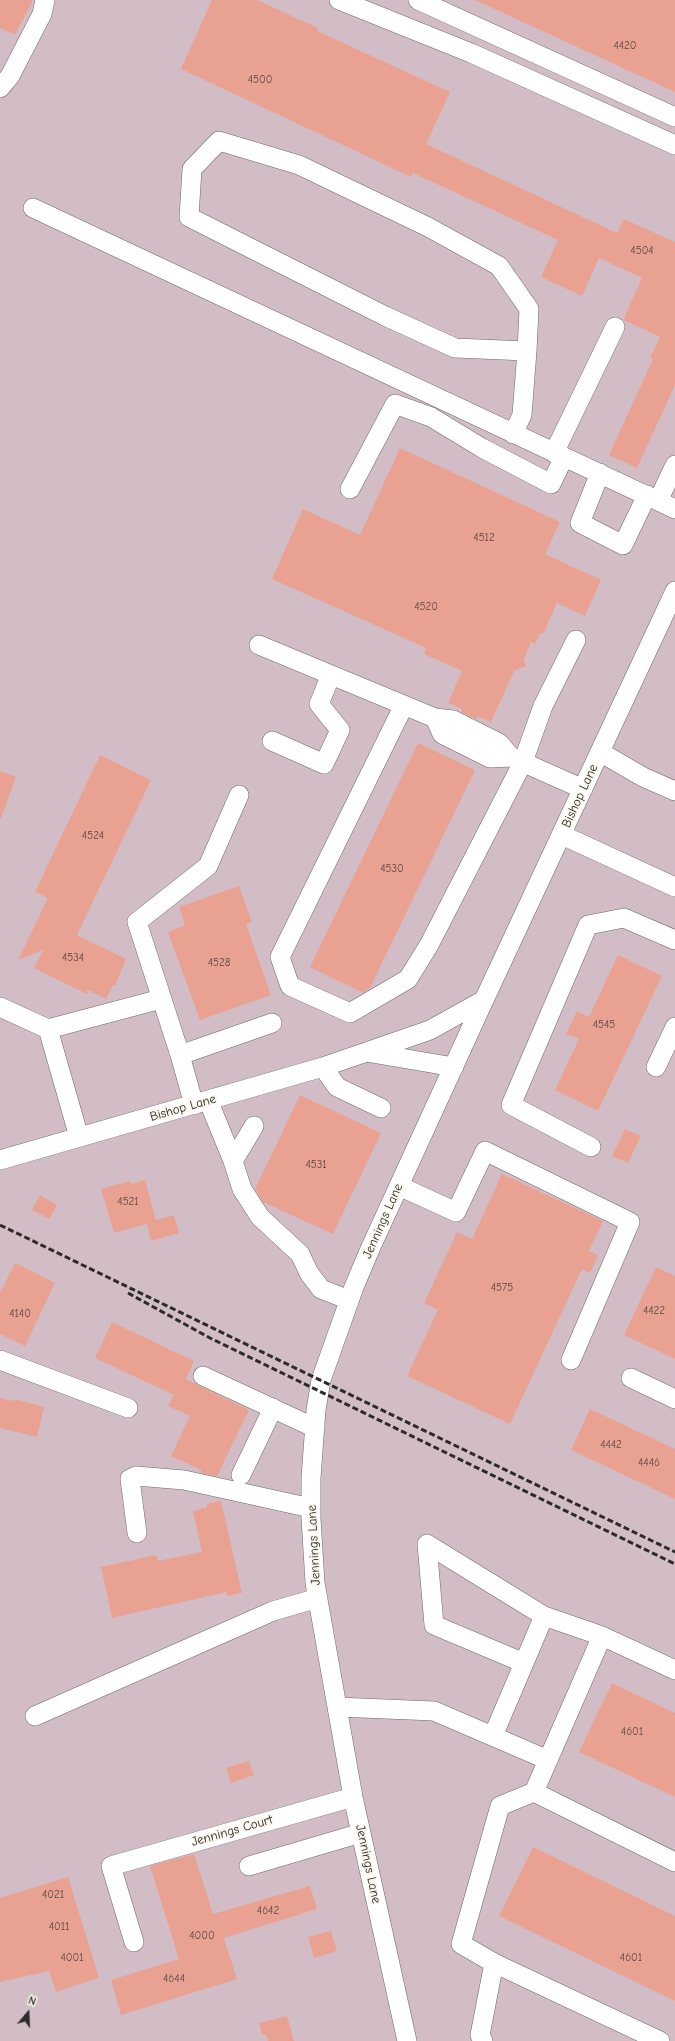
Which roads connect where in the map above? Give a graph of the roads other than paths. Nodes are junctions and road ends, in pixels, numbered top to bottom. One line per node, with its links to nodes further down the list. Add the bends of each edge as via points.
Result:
1 (45, 0): 4 (street, via 42,14 21,56)
2 (339, 0): 6 (street, via 471,53)
3 (418, 0): 5 (street)
4 (0, 88)
5 (675, 117)
6 (675, 145)
7 (33, 208): 10 (street)
8 (615, 327): 11 (street)
9 (527, 351): 9 (street, via 529,309 499,266 428,227 299,165 219,141 192,169 189,217 378,313 454,348); 10 (street, via 522,415)
10 (513, 434): 11 (street)
11 (559, 455): 13 (street); 14 (street, via 551,484 482,448 431,417 395,404)
12 (675, 465): 15 (street)
13 (600, 473): 15 (street); 15 (street, via 580,523 623,545)
14 (350, 488)
15 (652, 498): 16 (street)
16 (675, 509)
17 (675, 591): 23 (street, Bishop Lane)
18 (576, 640): 24 (street)
19 (260, 645): 20 (street)
20 (331, 675): 21 (street); 22 (street, via 319,704 340,730 324,764)
21 (404, 705): 24 (street, via 435,718 453,720 500,743); 24 (street, via 280,956 290,986 350,1013 408,979 429,945)
22 (272, 742)
23 (600, 752): 25 (street, Bishop Lane); 26 (street, via 643,777)
24 (517, 759): 25 (street)
25 (583, 789): 28 (street, Bishop Lane)
26 (675, 791)
27 (239, 795): 31 (street, via 208,866 137,922)
28 (562, 835): 29 (street); 32 (street, Bishop Lane)
29 (675, 887)
30 (675, 940): 46 (street, via 624,918 588,925 511,1105)
31 (161, 999): 36 (street); 38 (street)
32 (484, 1000): 37 (street, Bishop Lane, via 430,1030); 40 (street, Bishop Lane)
33 (0, 1007): 36 (street)
34 (272, 1023): 38 (street)
35 (675, 1027): 41 (street)
36 (48, 1029): 45 (street)
37 (364, 1052): 39 (street, Bishop Lane); 40 (street, Bishop Lane)
38 (180, 1055): 42 (street)
39 (323, 1067): 42 (street, Bishop Lane); 43 (street, via 336,1087)
40 (454, 1067): 49 (street, Jennings Lane)
41 (656, 1067)
42 (201, 1102): 45 (street, Bishop Lane); 48 (street)
43 (381, 1108)
44 (254, 1126): 48 (street)
45 (79, 1137): 47 (street, Bishop Lane)
46 (591, 1147)
47 (0, 1160)
48 (233, 1161): 50 (street, via 242,1189 260,1217 300,1254 320,1289)
49 (399, 1186): 50 (street, Jennings Lane); 52 (street, via 456,1212 486,1151 630,1222)
50 (349, 1300): 58 (street, Jennings Lane, via 321,1380)
51 (0, 1360): 56 (street)
52 (571, 1360)
53 (203, 1376): 57 (street)
54 (631, 1378): 55 (street)
55 (675, 1399)
56 (128, 1408)
57 (273, 1408): 58 (street); 59 (street)
58 (315, 1428): 60 (street, Jennings Lane)
59 (241, 1475)
60 (311, 1508): 61 (street, via 184,1480 136,1476 130,1479); 62 (street, Jennings Lane)
61 (136, 1533)
62 (318, 1598): 67 (street, Jennings Lane); 68 (street, via 266,1614)
63 (544, 1616): 64 (street); 65 (street); 65 (street, via 427,1544 434,1625)
64 (602, 1636): 66 (street); 70 (street)
65 (524, 1663): 69 (street)
66 (675, 1670)
67 (337, 1707): 69 (street, via 434,1711); 72 (street, Jennings Lane)
68 (35, 1716)
69 (493, 1736): 70 (street)
70 (548, 1760): 71 (street)
71 (534, 1792): 74 (street); 77 (street, via 500,1806 461,1944)
72 (353, 1797): 73 (street, Jennings Lane); 76 (street, Jennings Court, via 111,1866)
73 (362, 1833): 75 (street); 78 (street, Jennings Lane)
74 (675, 1862)
75 (249, 1866)
76 (134, 1942)
77 (494, 1963): 79 (street, via 480,2035); 80 (street)
78 (407, 2041)
79 (483, 2041)
80 (660, 2041)

